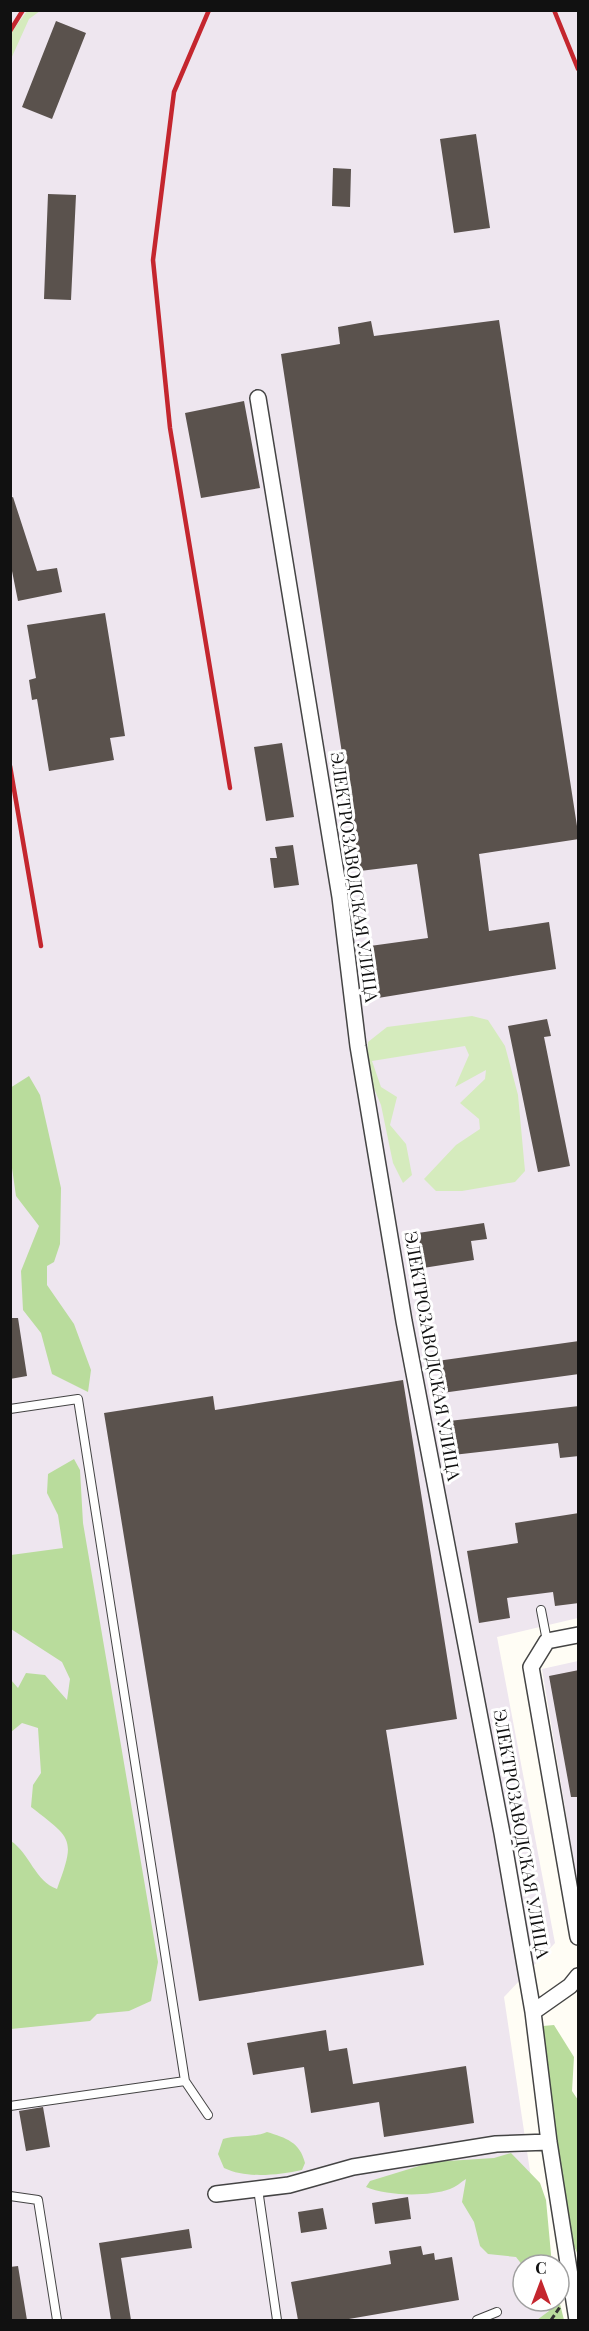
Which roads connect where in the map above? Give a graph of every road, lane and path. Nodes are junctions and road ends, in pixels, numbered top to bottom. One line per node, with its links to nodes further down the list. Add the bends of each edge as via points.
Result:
1 (258, 398): 8 (street, ЭЛЕКТРОЗАВОДСКАЯ УЛИЦА, via 340,897 358,1046 404,1321)
2 (10, 1409): 9 (lane, via 78,1399)
3 (541, 1610): 5 (lane)
4 (579, 1635): 5 (street)
5 (547, 1641): 6 (street, via 531,1667)
6 (579, 1937)
7 (579, 1976): 8 (street)
8 (533, 2012): 12 (street, ЭЛЕКТРОЗАВОДСКАЯ УЛИЦА)
9 (184, 2081): 10 (lane); 11 (lane)
10 (10, 2106)
11 (208, 2115)
12 (549, 2142): 13 (street, via 496,2144 364,2165); 20 (street, ЭЛЕКТРОЗАВОДСКАЯ УЛИЦА)
13 (258, 2189): 14 (street); 18 (lane)
14 (216, 2194)
15 (10, 2196): 17 (lane, via 38,2200)
16 (497, 2312): 19 (lane)
17 (57, 2320)
18 (277, 2320)
19 (477, 2320)
20 (577, 2320)

